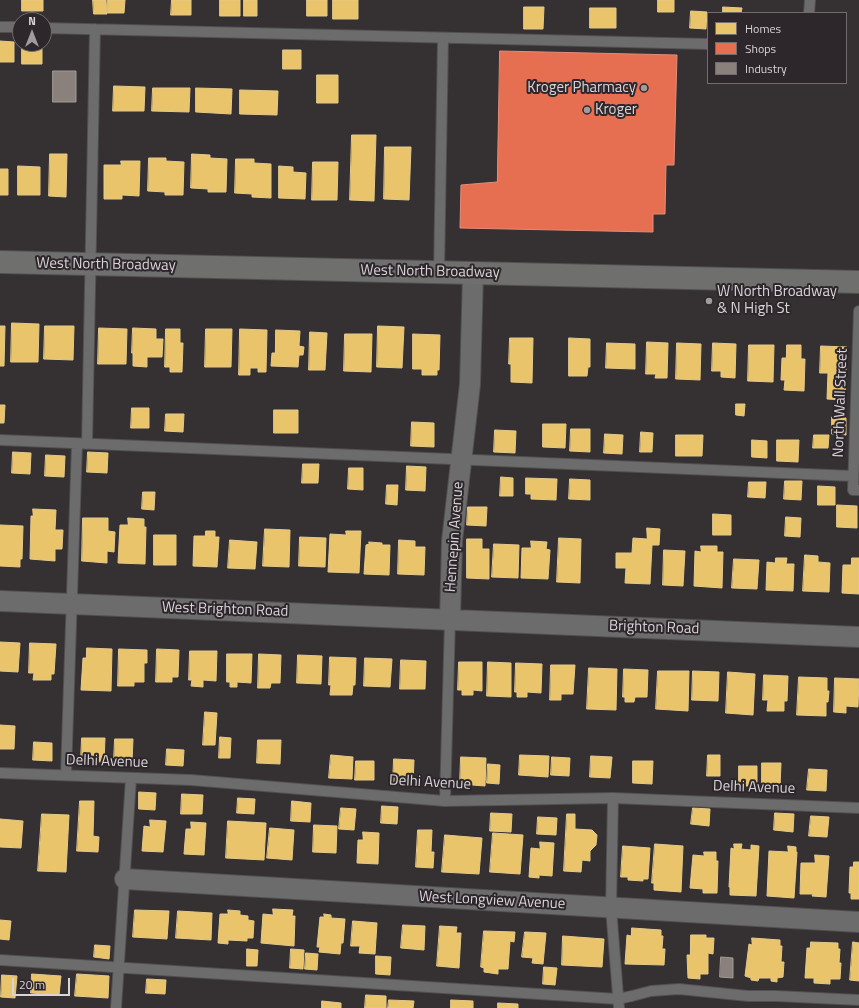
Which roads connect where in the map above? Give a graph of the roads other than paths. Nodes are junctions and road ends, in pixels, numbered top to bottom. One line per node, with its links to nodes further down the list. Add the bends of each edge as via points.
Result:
1 (810, 0): 2 (lane)
2 (809, 12)
3 (0, 27): 4 (lane)
4 (12, 27)
5 (52, 28): 6 (lane)
6 (95, 29): 7 (lane); 10 (lane)
7 (443, 38): 8 (lane); 11 (lane)
8 (707, 44)
9 (0, 262): 10 (main road, West North Broadway)
10 (90, 265): 11 (main road, West North Broadway); 16 (lane)
11 (439, 273): 12 (main road, West North Broadway)
12 (473, 274): 13 (main road, West North Broadway); 17 (street, Hennepin Avenue, via 470,384)
13 (859, 282)
14 (859, 311): 18 (lane, North Wall Street)
15 (0, 440): 16 (lane)
16 (82, 444): 17 (lane); 21 (lane)
17 (461, 460): 18 (lane); 22 (street, Hennepin Avenue, via 452,541)
18 (853, 476): 19 (lane, North Wall Street, via 853,490)
19 (859, 490)
20 (0, 601): 21 (street, West Brighton Road)
21 (72, 604): 22 (street, West Brighton Road); 25 (lane)
22 (450, 620): 23 (street, Brighton Road); 28 (lane, Hennepin Avenue)
23 (859, 637)
24 (0, 773): 25 (lane, Delhi Avenue)
25 (66, 775): 26 (lane, Delhi Avenue)
26 (131, 778): 28 (lane, Delhi Avenue, via 190,780); 30 (lane)
27 (613, 798): 28 (lane, Delhi Avenue); 29 (lane, Delhi Avenue); 31 (lane)
28 (445, 801)
29 (859, 808)
30 (125, 879): 31 (street, West Longview Avenue); 34 (lane)
31 (611, 908): 32 (street, West Longview Avenue); 36 (lane)
32 (859, 922)
33 (0, 960): 34 (lane)
34 (119, 967): 36 (lane); 37 (lane)
35 (859, 1000): 36 (lane, via 748,996 679,989 651,991)
36 (618, 1003)
37 (116, 1008)

